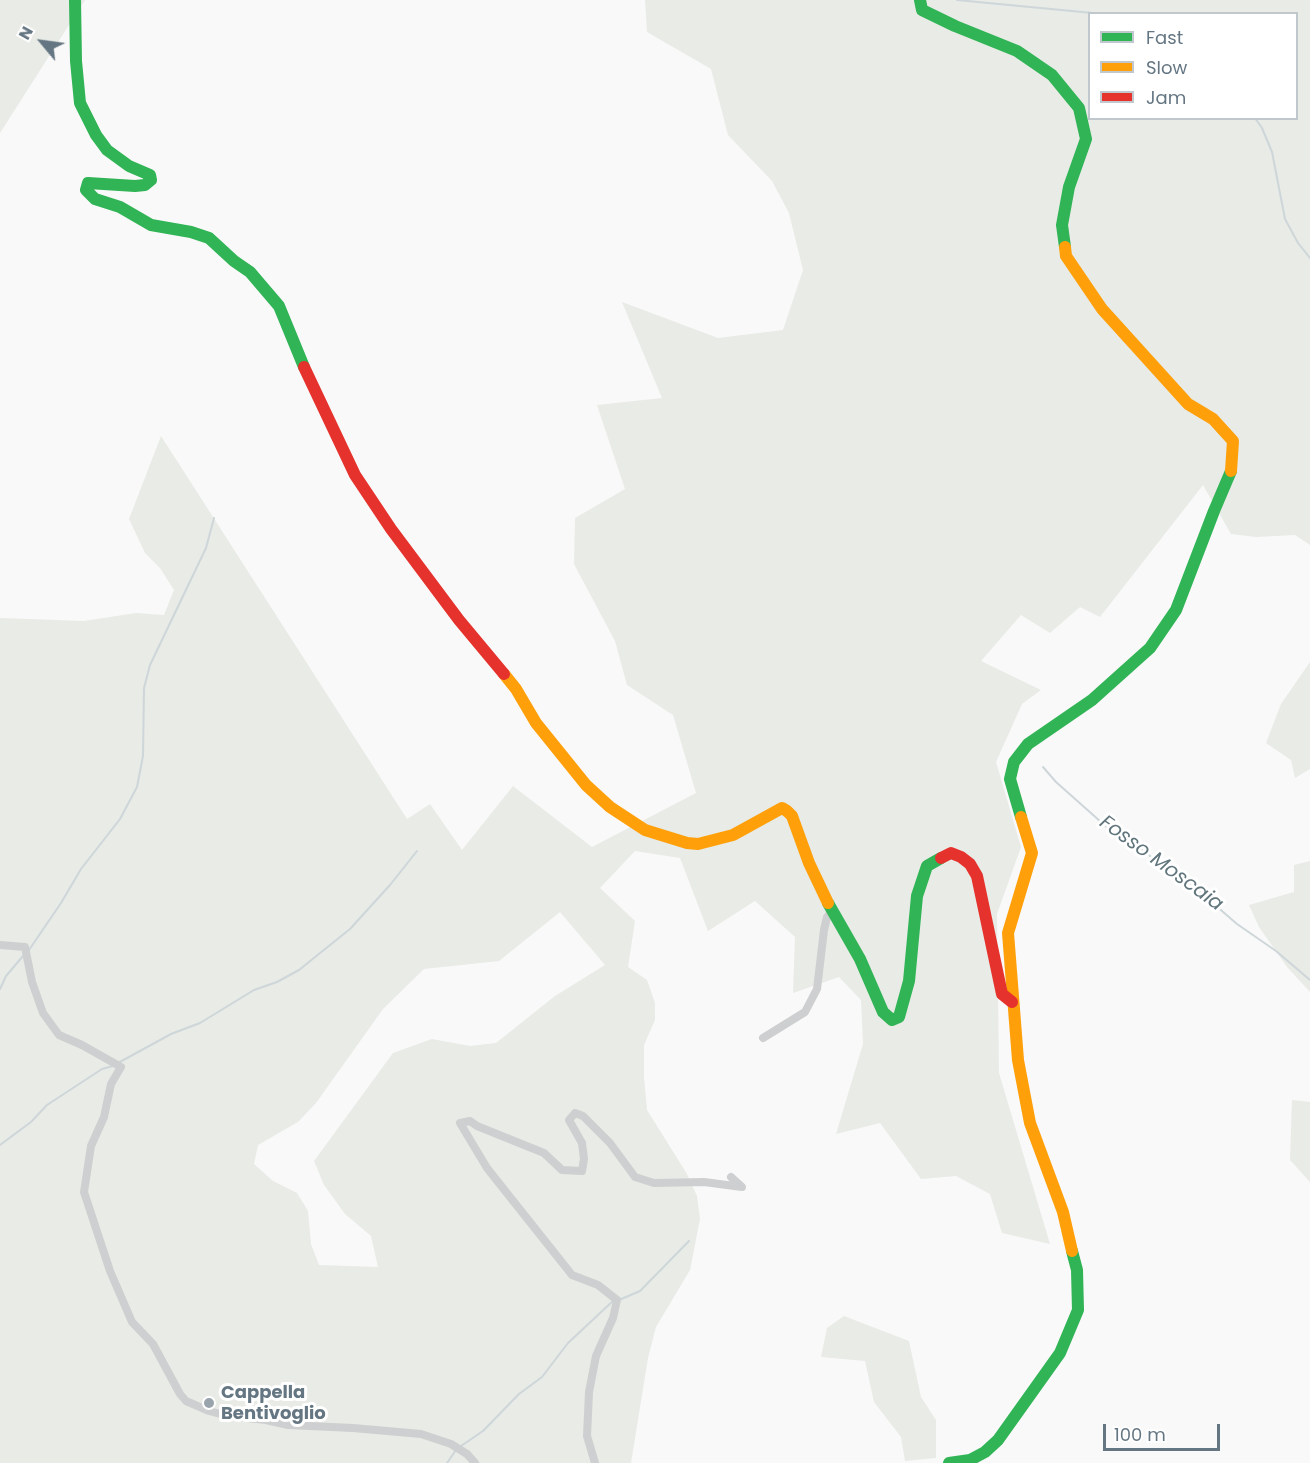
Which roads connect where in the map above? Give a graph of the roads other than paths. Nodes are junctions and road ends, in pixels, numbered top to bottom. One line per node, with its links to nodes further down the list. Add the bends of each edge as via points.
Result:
1 (75, 0): 3 (street, via 80,103 107,150 150,175 151,180 135,186 88,183 86,190 90,196 151,225 209,238 250,272 279,306 355,475 391,529 586,785 645,830 687,843 733,835 782,808 792,816)
2 (920, 0): 5 (street, via 922,10 1017,51 1052,75 1079,108 1086,139 1069,187 1062,225 1066,256 1102,309 1160,375 1233,441 1233,468 1176,610 1150,648 1092,700 1028,744 1014,762 1010,779 1032,853 1008,933)
3 (832, 911): 5 (street, via 860,959 883,1012 896,1019 903,1008 909,981 917,896 927,866 951,853 961,857 977,876 1002,994); 6 (street, via 824,930 818,989 805,1012)
4 (0, 945): 8 (street, via 25,947 43,1013 59,1035 121,1067 111,1084 104,1117 91,1146 84,1192 132,1322 153,1344 186,1401 228,1416 288,1425 421,1434 451,1444)
5 (1012, 1002): 10 (street, via 1030,1123 1062,1212 1077,1270 1078,1310 1060,1353 998,1440 970,1460)
6 (763, 1038)
7 (731, 1178): 9 (street, via 742,1186 654,1183 635,1177 610,1143 575,1113 569,1120 582,1143 582,1171 562,1170 544,1153 470,1120 460,1123 487,1168 572,1275 598,1285 617,1300 614,1318 596,1356 589,1392 587,1436)
8 (476, 1463)
9 (595, 1463)
10 (949, 1463)

